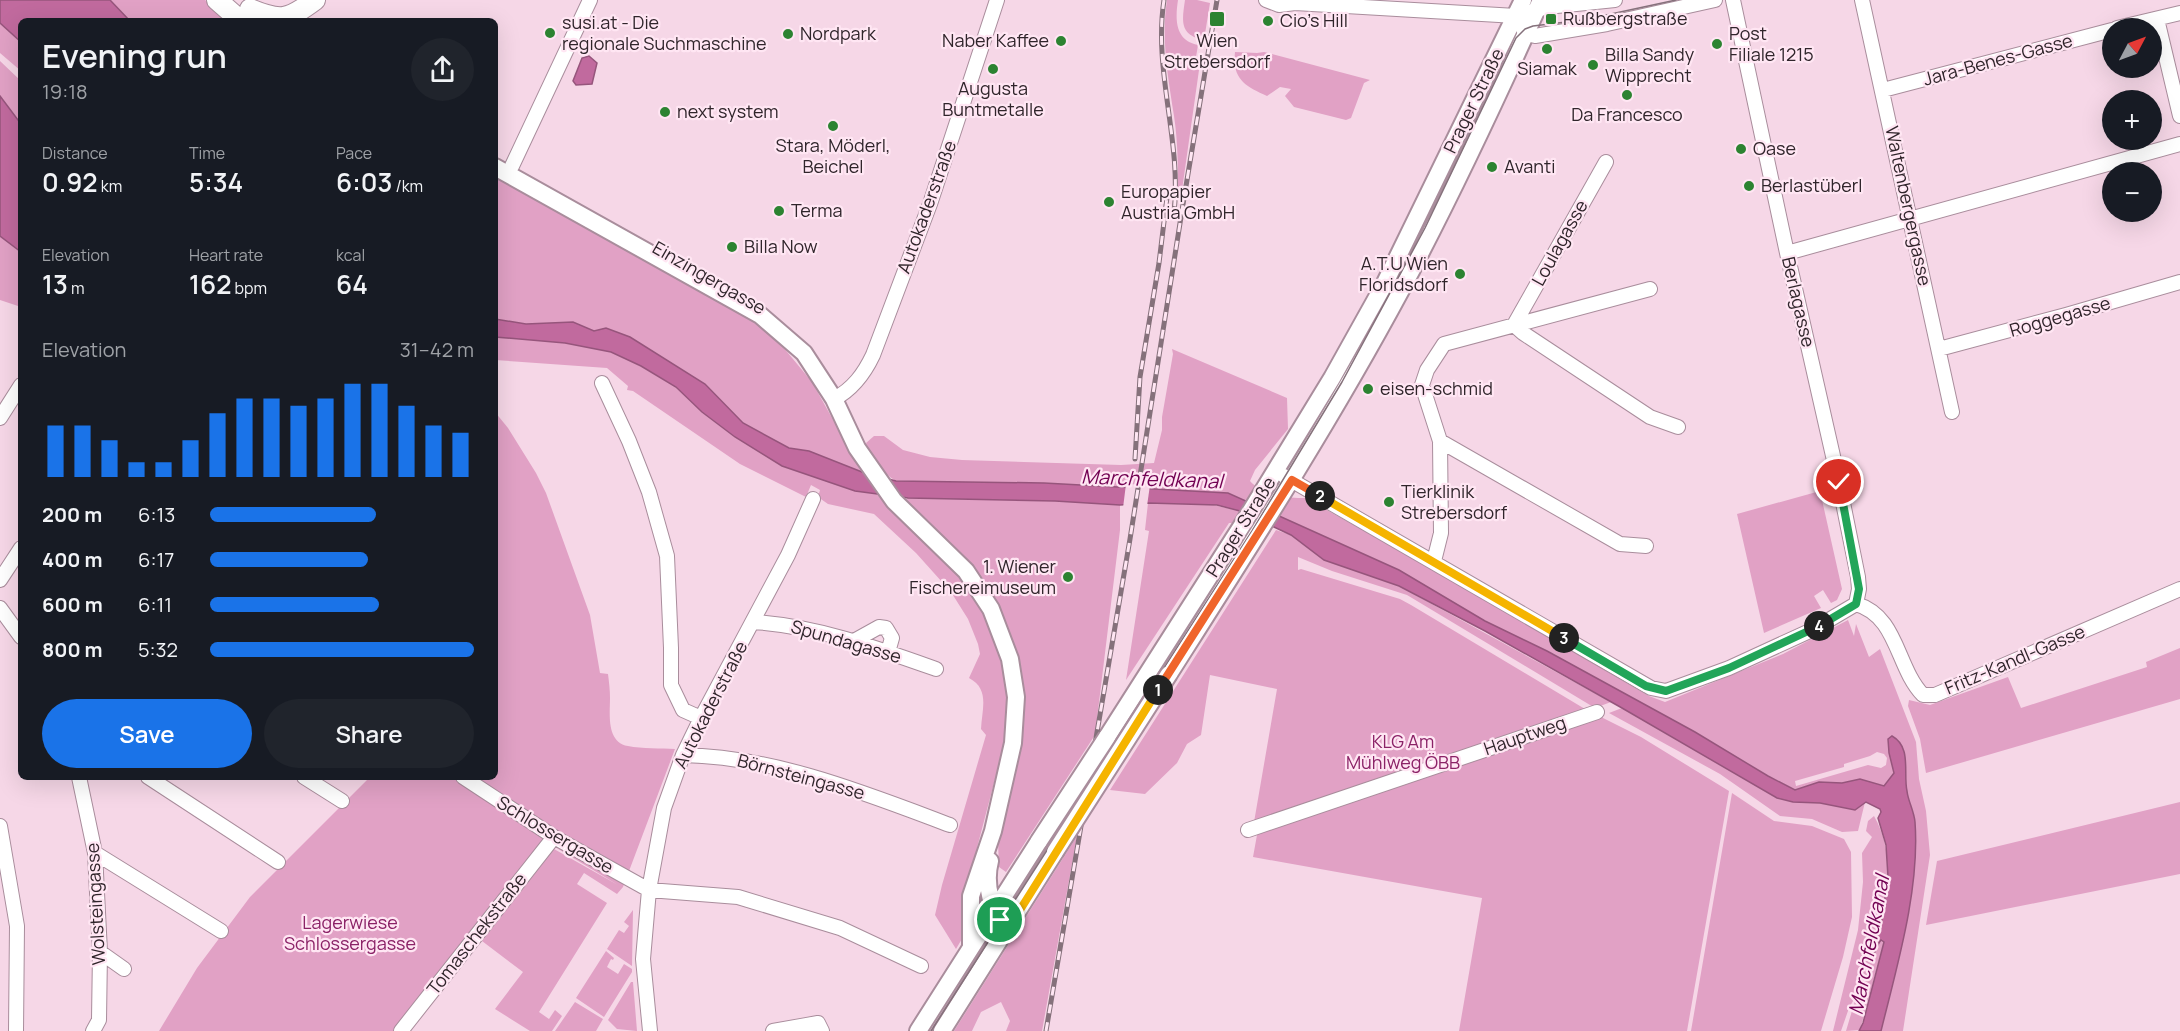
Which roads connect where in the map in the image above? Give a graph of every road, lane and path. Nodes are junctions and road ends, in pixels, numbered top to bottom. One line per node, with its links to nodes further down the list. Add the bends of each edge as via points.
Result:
1 (217, 0): 14 (highway)
2 (316, 0): 18 (highway); 19 (street)
3 (590, 0): 29 (street)
4 (997, 0): 39 (street, Autokaderstraße, via 930,204 873,355 862,376)
5 (1266, 0): 10 (street, via 1279,5)
6 (1615, 0): 11 (street)
7 (1715, 0): 22 (street, via 1577,30)
8 (1733, 0): 32 (street, Berlagasse)
9 (1862, 0): 24 (street, Waltenbergergasse)
10 (1293, 2): 12 (street)
11 (1533, 3): 16 (main road, Prager Straße); 22 (main road, Prager Straße)
12 (1343, 4): 13 (street)
13 (1440, 6): 16 (street)
14 (248, 13): 17 (highway)
15 (2180, 14): 20 (street)
16 (1516, 16): 22 (street); 44 (main road, Prager Straße, via 1385,283)
17 (278, 18)
18 (287, 18)
19 (307, 18)
20 (2162, 18)
21 (2102, 33): 24 (street, Jara-Benes-Gasse)
22 (1526, 34): 45 (main road, Prager Straße, via 1402,288)
23 (2162, 40): 25 (street)
24 (1883, 90): 31 (street, Waltenbergergasse)
25 (2180, 116)
26 (2180, 144): 31 (street)
27 (498, 157): 29 (main road, Einzingergasse)
28 (1606, 162): 35 (street, Loulagasse)
29 (512, 166): 39 (main road, Einzingergasse, via 756,303 794,329 827,368)
30 (498, 169): 39 (main road, Einzingergasse, via 760,315 804,353)
31 (1910, 220): 32 (street); 36 (street, Waltenbergergasse)
32 (1787, 253): 52 (street, Berlagasse, via 1858,577)
33 (2180, 282): 36 (street, Roggegasse)
34 (1650, 289): 35 (street)
35 (1514, 324): 42 (street, via 1650,417); 43 (street, via 1444,344 1426,370 1422,385)
36 (1939, 350): 40 (street, Waltenbergergasse)
37 (602, 383): 60 (street, via 649,492 667,556 671,686 683,710)
38 (18, 391): 41 (street)
39 (837, 397): 70 (main road, Einzingergasse, via 882,486 966,571 991,609 1010,659 1016,697 1013,743)
40 (1952, 411)
41 (0, 418)
42 (1678, 427)
43 (1440, 441): 47 (street, via 1620,544); 49 (street, via 1441,533)
44 (1276, 471): 45 (street); 75 (main road, Prager Straße, bridge)
45 (1292, 480): 49 (street); 78 (main road, Prager Straße, bridge)
46 (813, 499): 54 (street, Autokaderstraße)
47 (1646, 546)
48 (18, 553): 50 (street)
49 (1434, 561): 52 (street, via 1646,686 1666,691 1766,652)
50 (0, 580)
51 (2180, 589): 52 (street, Fritz-Kandl-Gasse, via 1935,695 1923,695 1915,687 1885,624 1877,614)
52 (1856, 604)
53 (0, 608): 55 (street)
54 (754, 622): 56 (street, Spundagasse, via 786,625); 60 (street, Autokaderstraße)
55 (18, 633)
56 (852, 642): 57 (street, Spundagasse); 57 (street, via 879,627 886,628 892,638)
57 (888, 652): 58 (street, Spundagasse)
58 (936, 669)
59 (1597, 712): 69 (street, Hauptweg)
60 (701, 718): 61 (street, Autokaderstraße)
61 (683, 755): 67 (street, Börnsteingasse, via 717,756 842,785); 77 (street, Autokaderstraße, via 664,808)
62 (81, 780): 72 (street, Wolsteingasse)
63 (153, 780): 74 (street)
64 (309, 780): 66 (street)
65 (468, 780): 71 (street, Schlossergasse)
66 (342, 801)
67 (950, 825)
68 (0, 826): 87 (street, via 17,926)
69 (1248, 830)
70 (993, 831): 73 (main road, Einzingergasse); 76 (main road, Einzingergasse)
71 (554, 837): 77 (street, Schlossergasse); 89 (street, Tomaschekstraße)
72 (95, 853): 80 (street); 82 (street, Wolsteingasse)
73 (991, 858): 75 (main road, via 997,875 1002,877 1016,873); 79 (main road, Einzingergasse, via 987,886)
74 (278, 862)
75 (1026, 863): 79 (main road, Prager Straße)
76 (976, 881): 79 (main road, via 980,904); 81 (main road, Einzingergasse, via 970,906)
77 (649, 890): 84 (street, via 738,897 840,928); 90 (street, Autokaderstraße, via 643,959)
78 (1018, 913): 79 (main road); 83 (main road, Prager Straße)
79 (995, 917): 81 (main road, Prager Straße); 83 (main road, Einzingergasse, via 999,936)
80 (221, 931)
81 (971, 948): 93 (main road, Prager Straße)
82 (100, 952): 85 (street); 88 (street, Wolsteingasse, via 99,1020)
83 (992, 952): 94 (main road, Prager Straße)
84 (921, 966)
85 (124, 969)
86 (795, 1029): 91 (street); 92 (street, via 818,1023)
87 (16, 1031)
88 (93, 1031)
89 (402, 1031)
90 (650, 1031)
91 (773, 1031)
92 (822, 1031)
93 (918, 1031)
94 (942, 1031)

